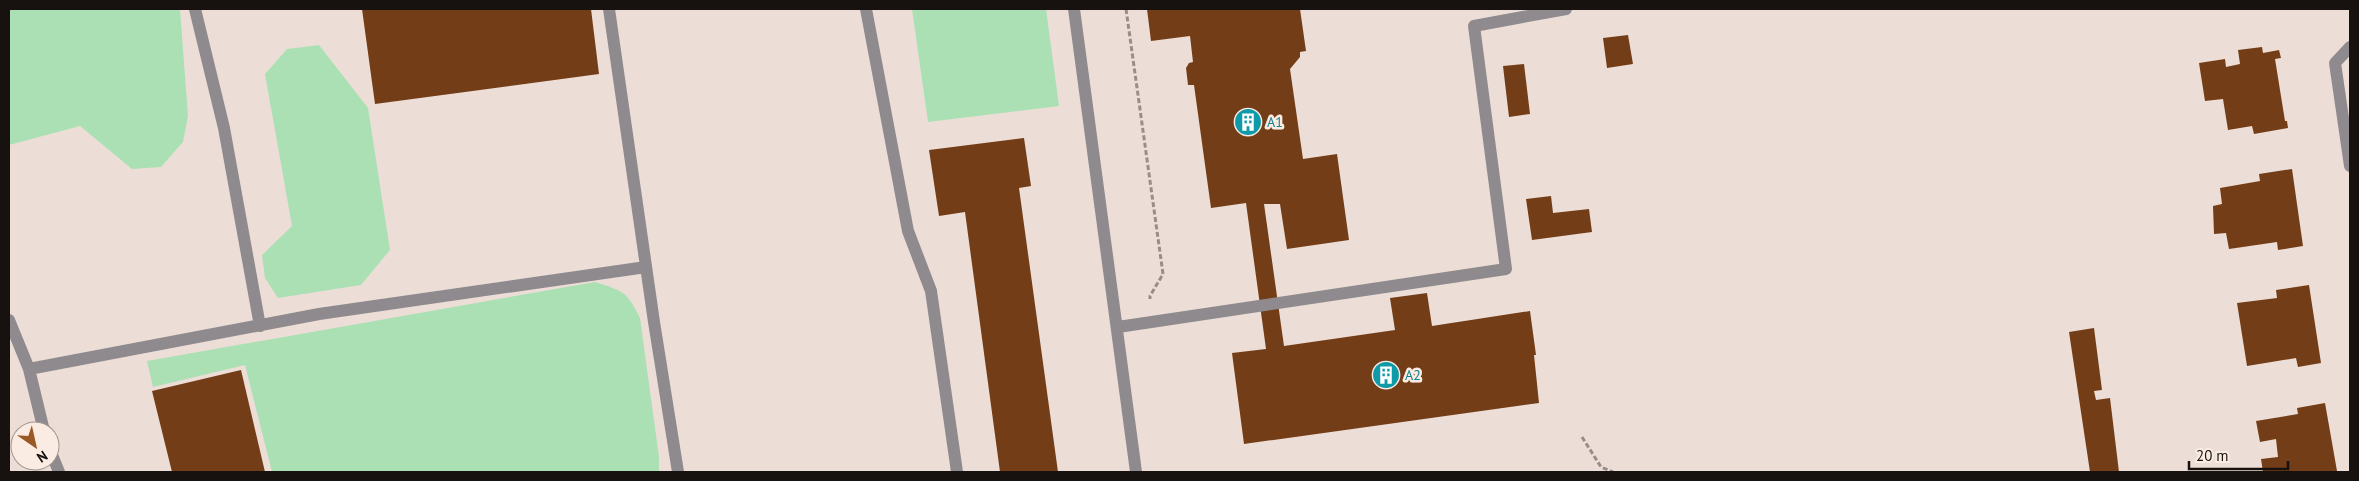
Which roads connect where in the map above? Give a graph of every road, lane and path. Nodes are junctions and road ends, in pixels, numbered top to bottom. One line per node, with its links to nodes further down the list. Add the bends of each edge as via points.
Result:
1 (195, 9): 12 (street, via 224,128)
2 (610, 9): 9 (street)
3 (866, 9): 18 (street, via 908,231 931,291)
4 (1074, 9): 13 (street)
5 (1126, 9): 11 (path, via 1163,274 1150,296)
6 (1566, 9): 11 (street, via 1474,26 1506,269)
7 (2350, 47): 8 (street, via 2335,63)
8 (2350, 166)
9 (646, 267): 12 (street, via 318,314); 17 (street)
10 (9, 320): 14 (street)
11 (1152, 322): 13 (street)
12 (260, 326): 14 (street)
13 (1118, 327): 19 (street)
14 (29, 369): 15 (street)
15 (42, 421)
16 (1582, 437): 20 (path, via 1601,467)
17 (678, 472)
18 (957, 472)
19 (1136, 472)
20 (1613, 472)

